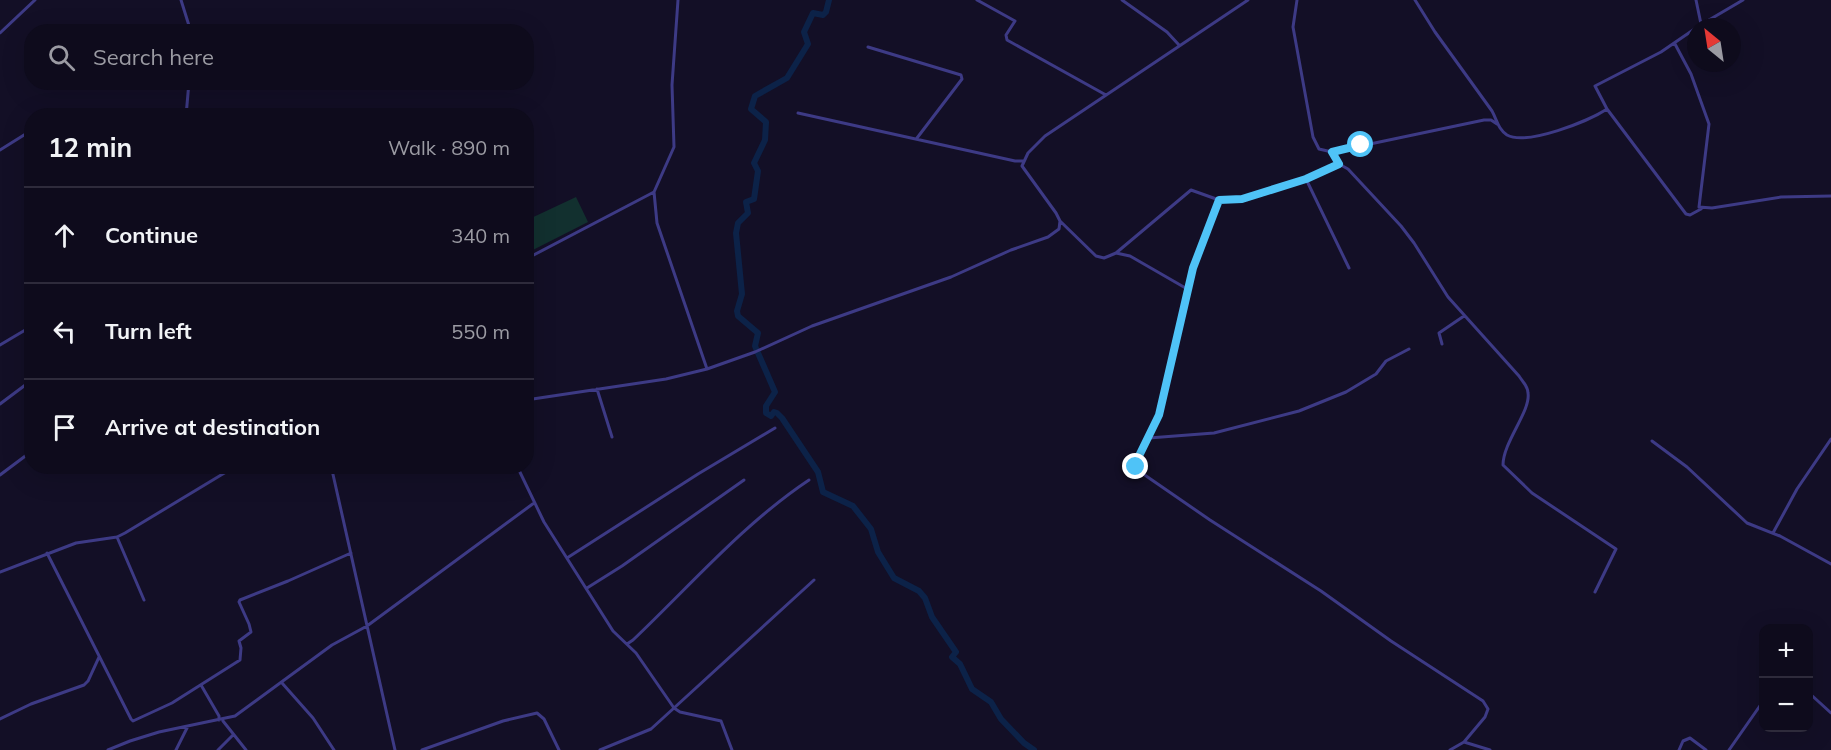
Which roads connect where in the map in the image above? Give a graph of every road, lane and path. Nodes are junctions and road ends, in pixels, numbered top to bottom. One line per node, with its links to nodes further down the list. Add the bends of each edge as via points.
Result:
1 (35, 0): 14 (street)
2 (181, 0): 13 (street)
3 (678, 0): 32 (street, via 672,85 674,147)
4 (977, 0): 20 (street, via 1015,21 1007,40)
5 (1122, 0): 17 (street, via 1167,32)
6 (1248, 0): 17 (street)
7 (1297, 0): 28 (street, via 1293,27 1313,137 1317,147)
8 (1415, 0): 24 (street, via 1492,111)
9 (1696, 0): 11 (street)
10 (1743, 0): 12 (street)
11 (1697, 18)
12 (1712, 18)
13 (188, 24)
14 (0, 33)
15 (1687, 35): 16 (street)
16 (1675, 44): 22 (street, via 1595,85); 35 (street, via 1709,123 1698,204)
17 (1179, 46): 20 (street)
18 (868, 47): 26 (street, via 961,75 962,79)
19 (188, 90): 21 (street)
20 (1106, 95): 29 (street, via 1039,141)
21 (187, 108)
22 (1607, 109): 24 (street, via 1572,127 1525,137 1509,136); 35 (street, via 1686,214)
23 (798, 113): 26 (street)
24 (1497, 124): 28 (street, via 1484,120)
25 (24, 135): 27 (street)
26 (917, 138): 29 (street)
27 (0, 150)
28 (1332, 152): 30 (street)
29 (1023, 161): 36 (street, via 1024,170)
30 (1339, 164): 31 (street); 41 (street, via 1401,226)
31 (1306, 179): 34 (street, via 1242,199); 39 (street)
32 (654, 192): 38 (street); 46 (street, via 657,223)
33 (1831, 196): 35 (street)
34 (1219, 200): 37 (street, via 1191,190); 40 (street)
35 (1702, 208)
36 (1060, 222): 37 (street, via 1096,256 1104,258); 46 (street, via 1058,231 1048,237)
37 (1116, 253): 40 (street, via 1130,256)
38 (534, 255)
39 (1349, 268)
40 (1189, 290): 53 (street, via 1163,400)
41 (1464, 316): 43 (street, via 1439,333); 73 (street, via 1528,391 1503,465 1532,493 1616,549)
42 (24, 331): 44 (street)
43 (1442, 344)
44 (0, 345)
45 (1409, 349): 53 (street, via 1386,361 1376,374 1346,392 1299,411 1214,433)
46 (707, 369): 48 (street)
47 (24, 386): 50 (street)
48 (597, 389): 49 (street); 52 (street)
49 (534, 399)
50 (0, 404)
51 (775, 428): 68 (street)
52 (612, 437)
53 (1149, 438): 88 (street, via 1136,463 1138,470 1485,702 1488,713)
54 (1831, 439): 64 (street)
55 (1652, 441): 64 (street, via 1687,467 1747,523)
56 (24, 457): 60 (street)
57 (223, 474): 65 (street)
58 (333, 474): 67 (street)
59 (521, 474): 63 (street)
60 (0, 475)
61 (744, 480): 72 (street)
62 (809, 480): 76 (street, via 741,536)
63 (534, 503): 68 (street); 75 (street)
64 (1773, 533): 69 (street)
65 (117, 537): 66 (street, via 76,543); 74 (street)
66 (47, 553): 70 (street); 77 (street)
67 (351, 553): 75 (street); 79 (street, via 240,600 251,632 238,640 240,660)
68 (567, 558): 72 (street)
69 (1831, 564)
70 (0, 572)
71 (814, 580): 82 (street)
72 (587, 588): 76 (street, via 614,631)
73 (1594, 592)
74 (144, 600)
75 (367, 626): 78 (street, via 332,645); 94 (street)
76 (627, 644): 82 (street)
77 (99, 657): 79 (street, via 132,721); 84 (street, via 84,685)
78 (282, 683): 85 (street, via 235,716); 93 (street, via 313,718)
79 (201, 685): 85 (street)
80 (1813, 696): 83 (street)
81 (1759, 707): 103 (street)
82 (674, 708): 97 (street, via 651,729); 98 (street, via 721,721)
83 (1831, 713)
84 (0, 719)
85 (221, 720): 86 (street); 87 (street)
86 (188, 726): 89 (street); 90 (street)
87 (233, 735): 91 (street); 92 (street)
88 (1464, 742): 99 (street); 100 (street)
89 (108, 750)
90 (176, 750)
91 (218, 750)
92 (246, 750)
93 (334, 750)
94 (395, 750)
95 (422, 750): 96 (street, via 537,713)
96 (559, 750)
97 (600, 750)
98 (732, 750)
99 (1450, 750)
100 (1490, 750)
101 (1679, 750): 102 (street, via 1683,741 1690,738)
102 (1706, 750)
103 (1729, 750)

